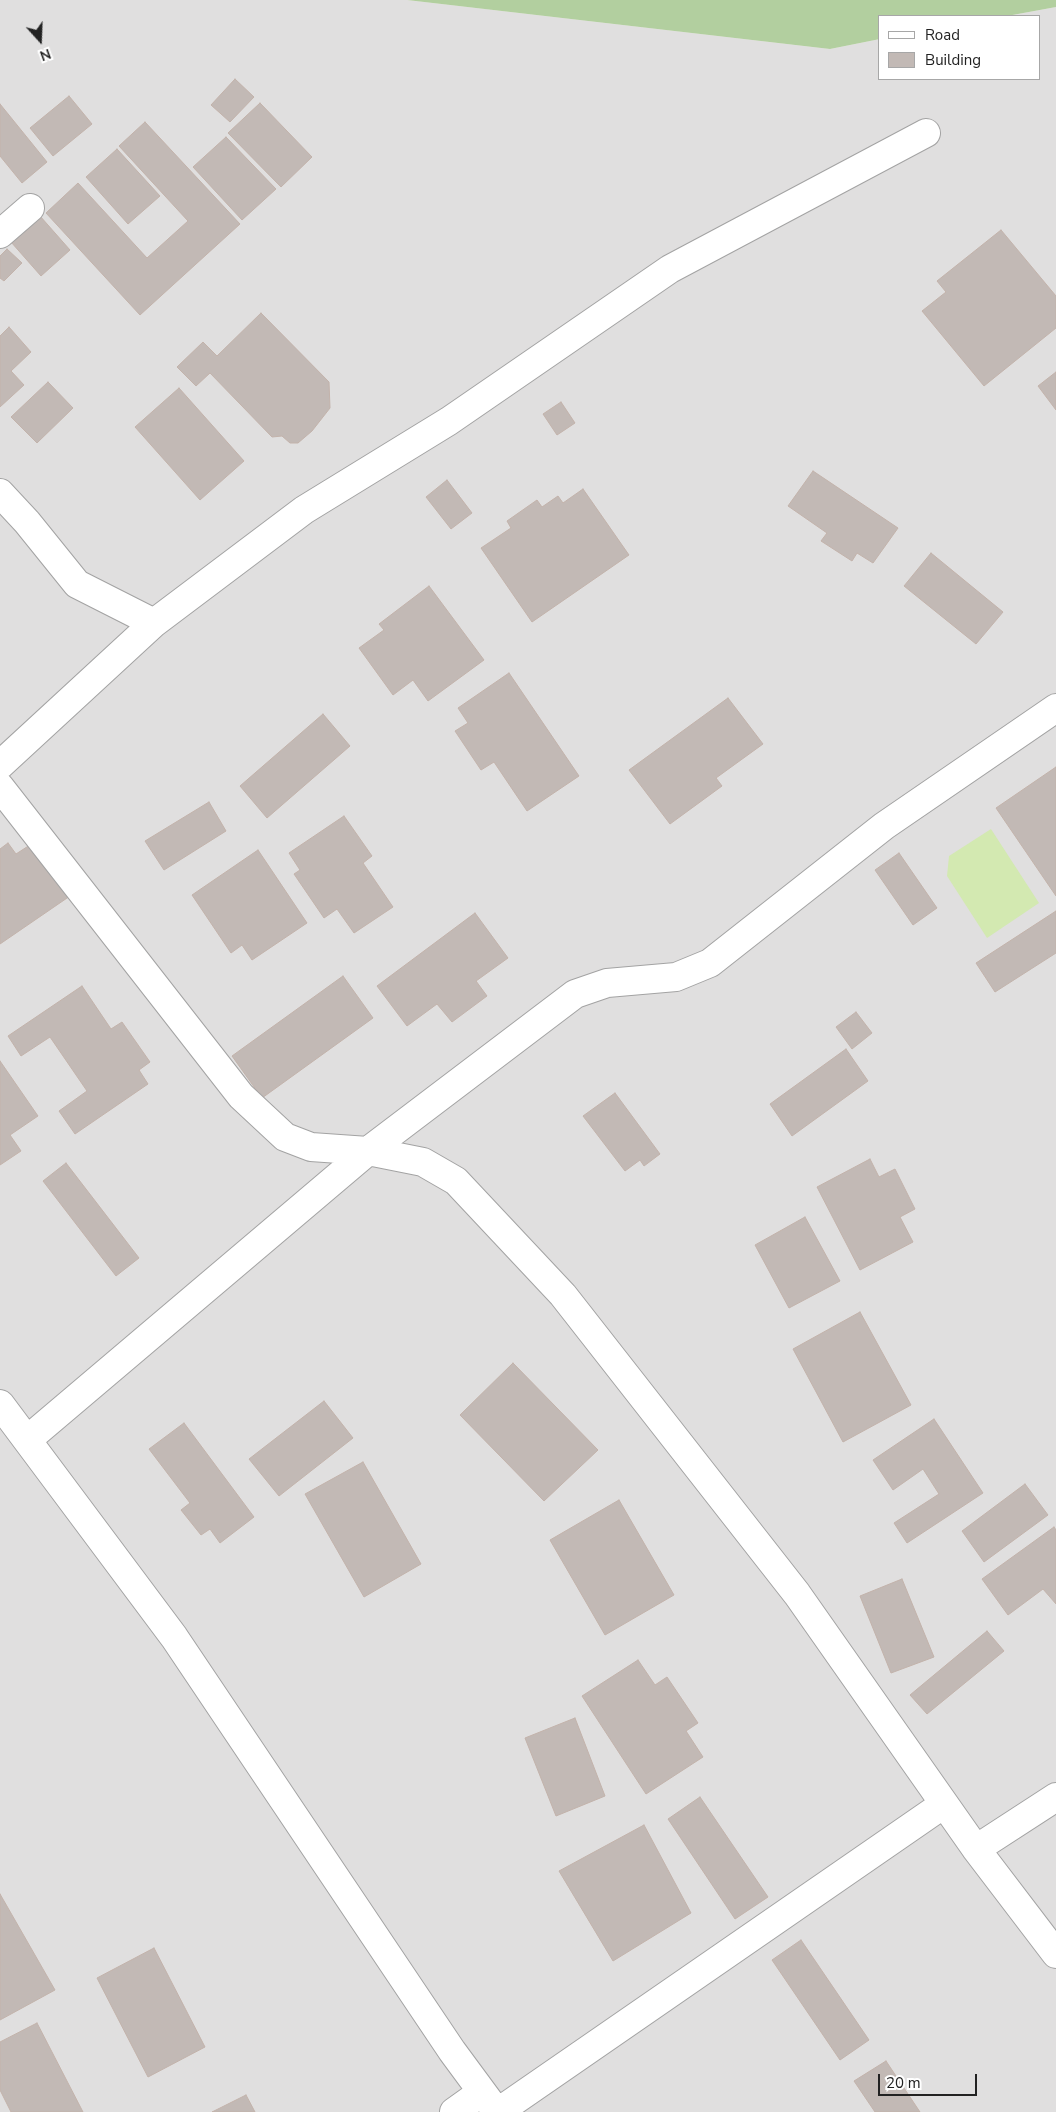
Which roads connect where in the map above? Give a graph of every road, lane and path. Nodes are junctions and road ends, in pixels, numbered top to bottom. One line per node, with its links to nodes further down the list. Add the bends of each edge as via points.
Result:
1 (926, 133): 5 (street, via 670,269 448,421 304,510)
2 (30, 208): 3 (street)
3 (0, 234)
4 (0, 494): 5 (street, via 77,584)
5 (154, 623): 7 (street)
6 (1056, 708): 9 (street, via 884,826 710,963 676,977 607,982 575,994)
7 (0, 765)
8 (0, 787): 9 (street, via 241,1096 285,1136 311,1147)
9 (368, 1151): 11 (street); 13 (street, via 423,1162 456,1181 563,1295 797,1594)
10 (0, 1404): 11 (street)
11 (27, 1440): 16 (street, via 174,1637 446,2043)
12 (1056, 1796): 14 (street)
13 (944, 1804): 14 (street); 16 (street)
14 (976, 1849): 15 (street)
15 (1056, 1954)
16 (492, 2105): 17 (street)
17 (454, 2112)

